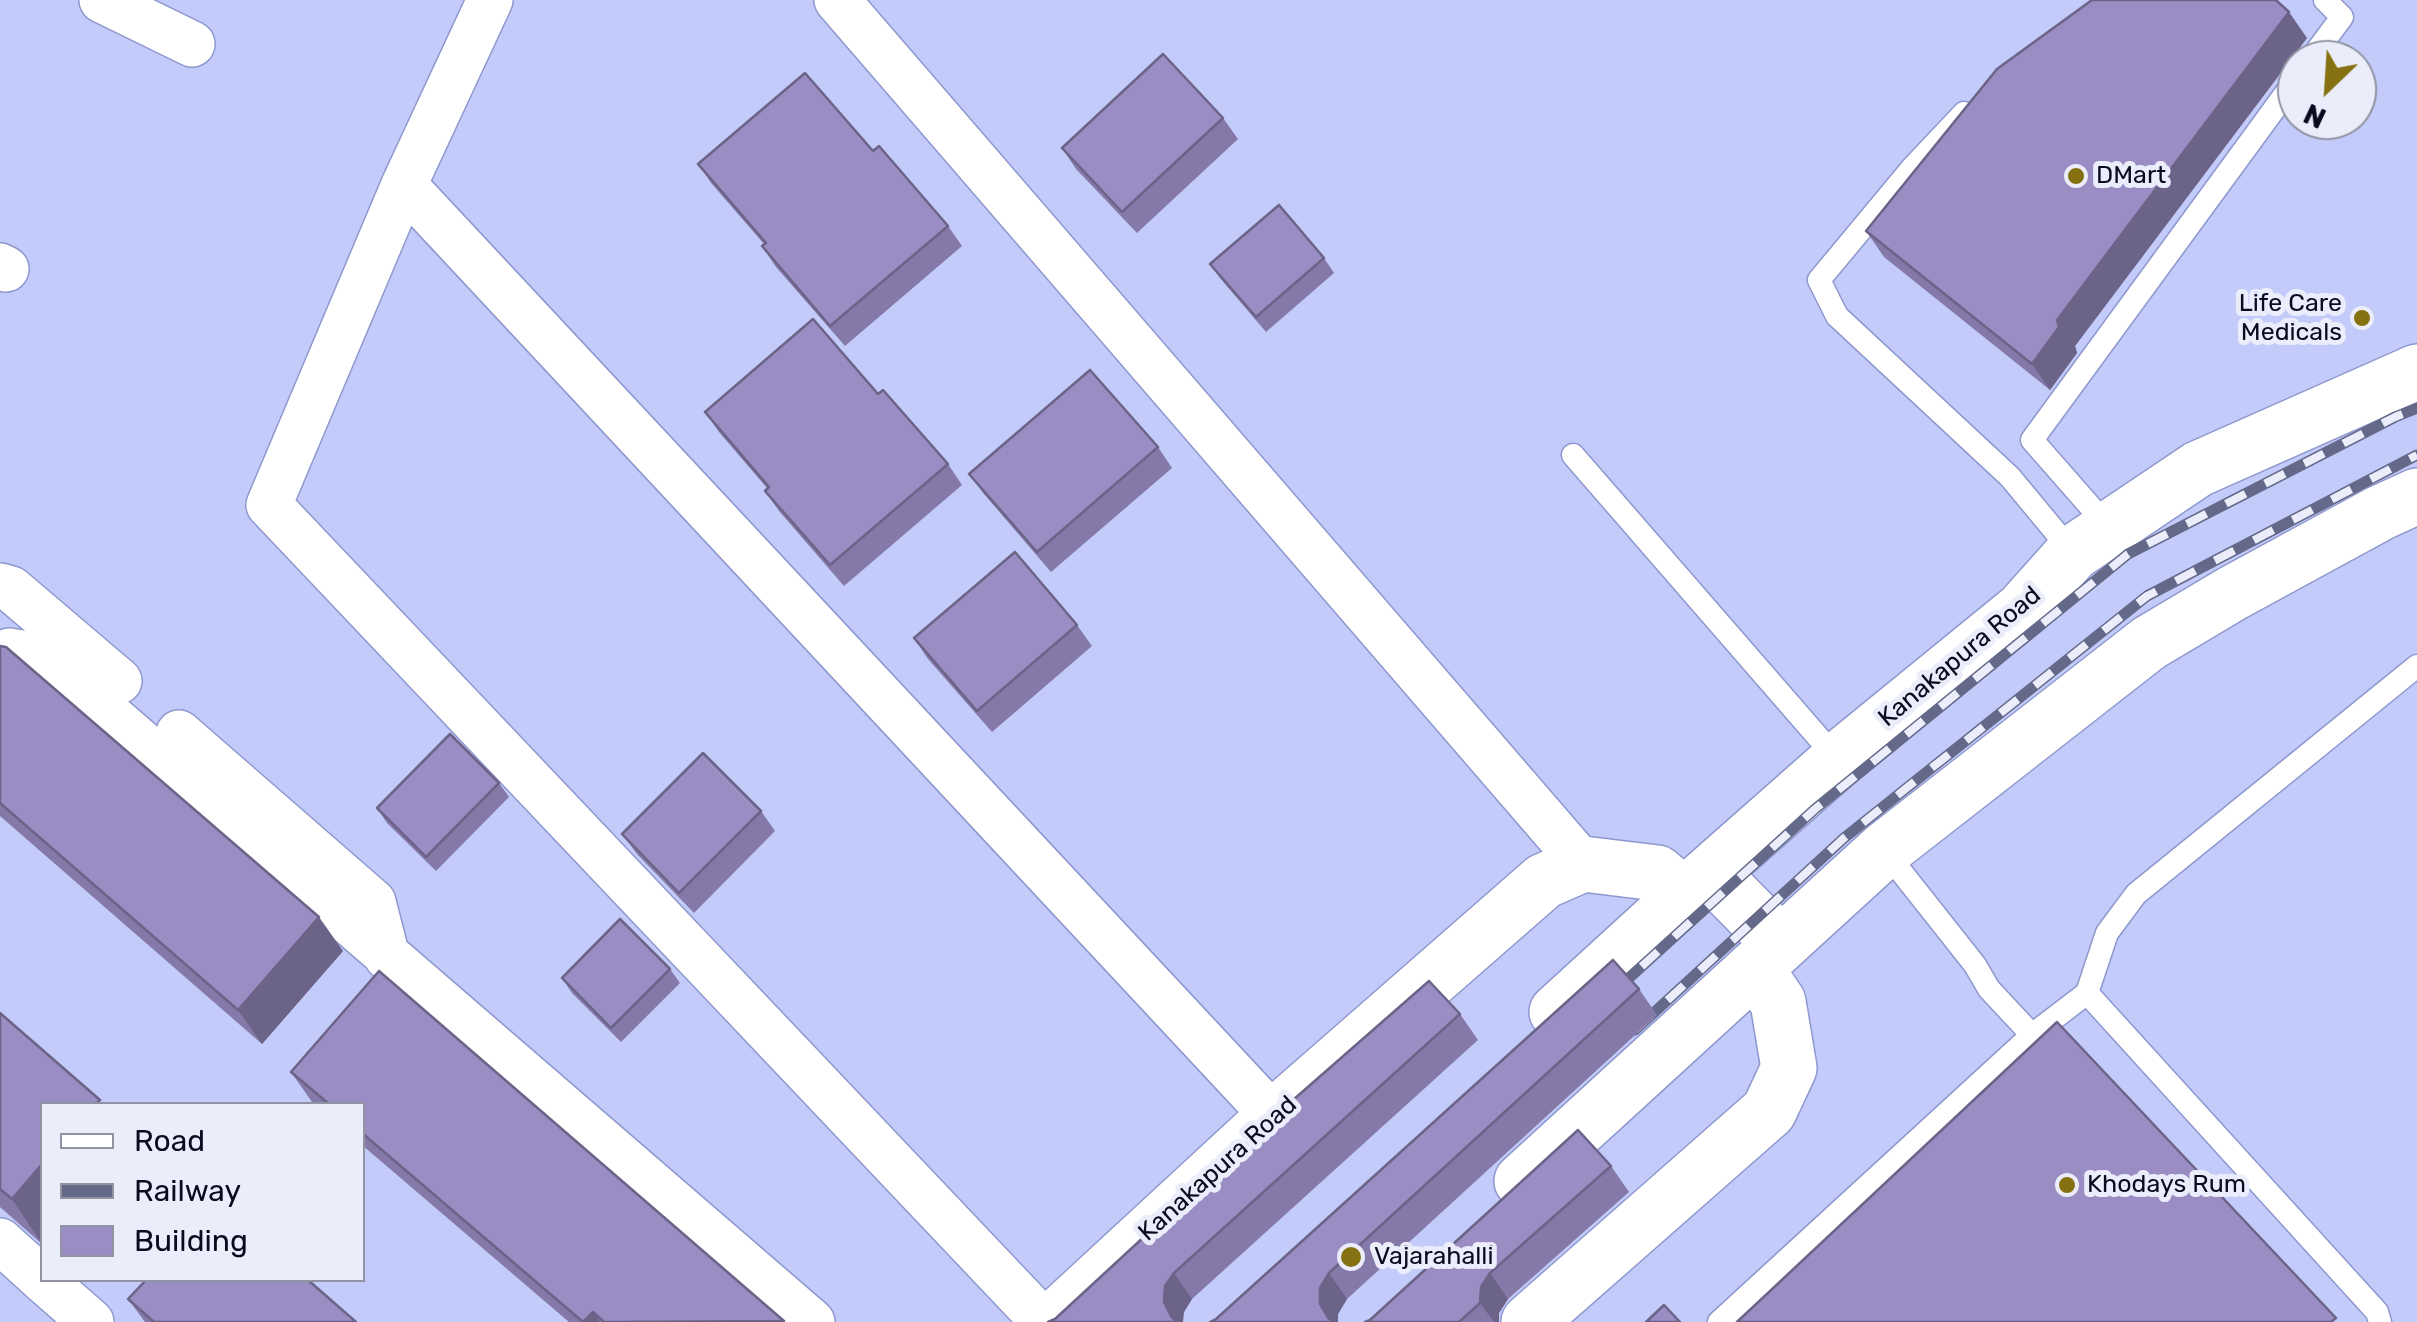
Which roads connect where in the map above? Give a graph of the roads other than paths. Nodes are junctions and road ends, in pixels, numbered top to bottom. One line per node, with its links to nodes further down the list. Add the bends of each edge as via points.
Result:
1 (102, 0): 6 (street)
2 (490, 0): 9 (street)
3 (838, 0): 21 (street)
4 (2325, 0): 5 (lane, via 2342,17)
5 (2325, 40)
6 (192, 44)
7 (1987, 93): 13 (lane, via 1912,167 1820,280 1836,316 2010,477)
8 (2277, 105): 13 (lane, via 2032,440)
9 (404, 185): 28 (street); 35 (street, via 270,505)
10 (2417, 372): 13 (main road, Kanakapura Road, via 2198,469)
11 (1573, 455): 19 (lane)
12 (2417, 496): 20 (main road, via 2149,644)
13 (2091, 541): 19 (main road, Kanakapura Road, via 2022,610)
14 (0, 586): 17 (street)
15 (0, 655): 23 (street, via 41,656)
16 (2417, 666): 25 (lane, via 2136,894 2107,933)
17 (119, 681)
18 (179, 733): 23 (street, via 373,902)
19 (1838, 760): 22 (main road, Kanakapura Road)
20 (1884, 850): 24 (main road); 26 (lane)
21 (1584, 864): 22 (main road); 28 (main road, Kanakapura Road, via 1544,881)
22 (1697, 884): 24 (main road); 27 (main road, Kanakapura Road)
23 (387, 956): 34 (street)
24 (1768, 956): 29 (main road); 36 (main road, via 1789,1068 1769,1112)
25 (2086, 993): 26 (lane); 38 (lane)
26 (2032, 1035): 37 (lane)
27 (1515, 1049)
28 (1274, 1116): 35 (main road, Kanakapura Road)
29 (1485, 1215)
30 (0, 1241): 31 (street)
31 (40, 1276)
32 (46, 1282): 33 (street)
33 (91, 1322)
34 (812, 1322)
35 (1048, 1322)
36 (1529, 1322)
37 (1719, 1322)
38 (2380, 1322)

